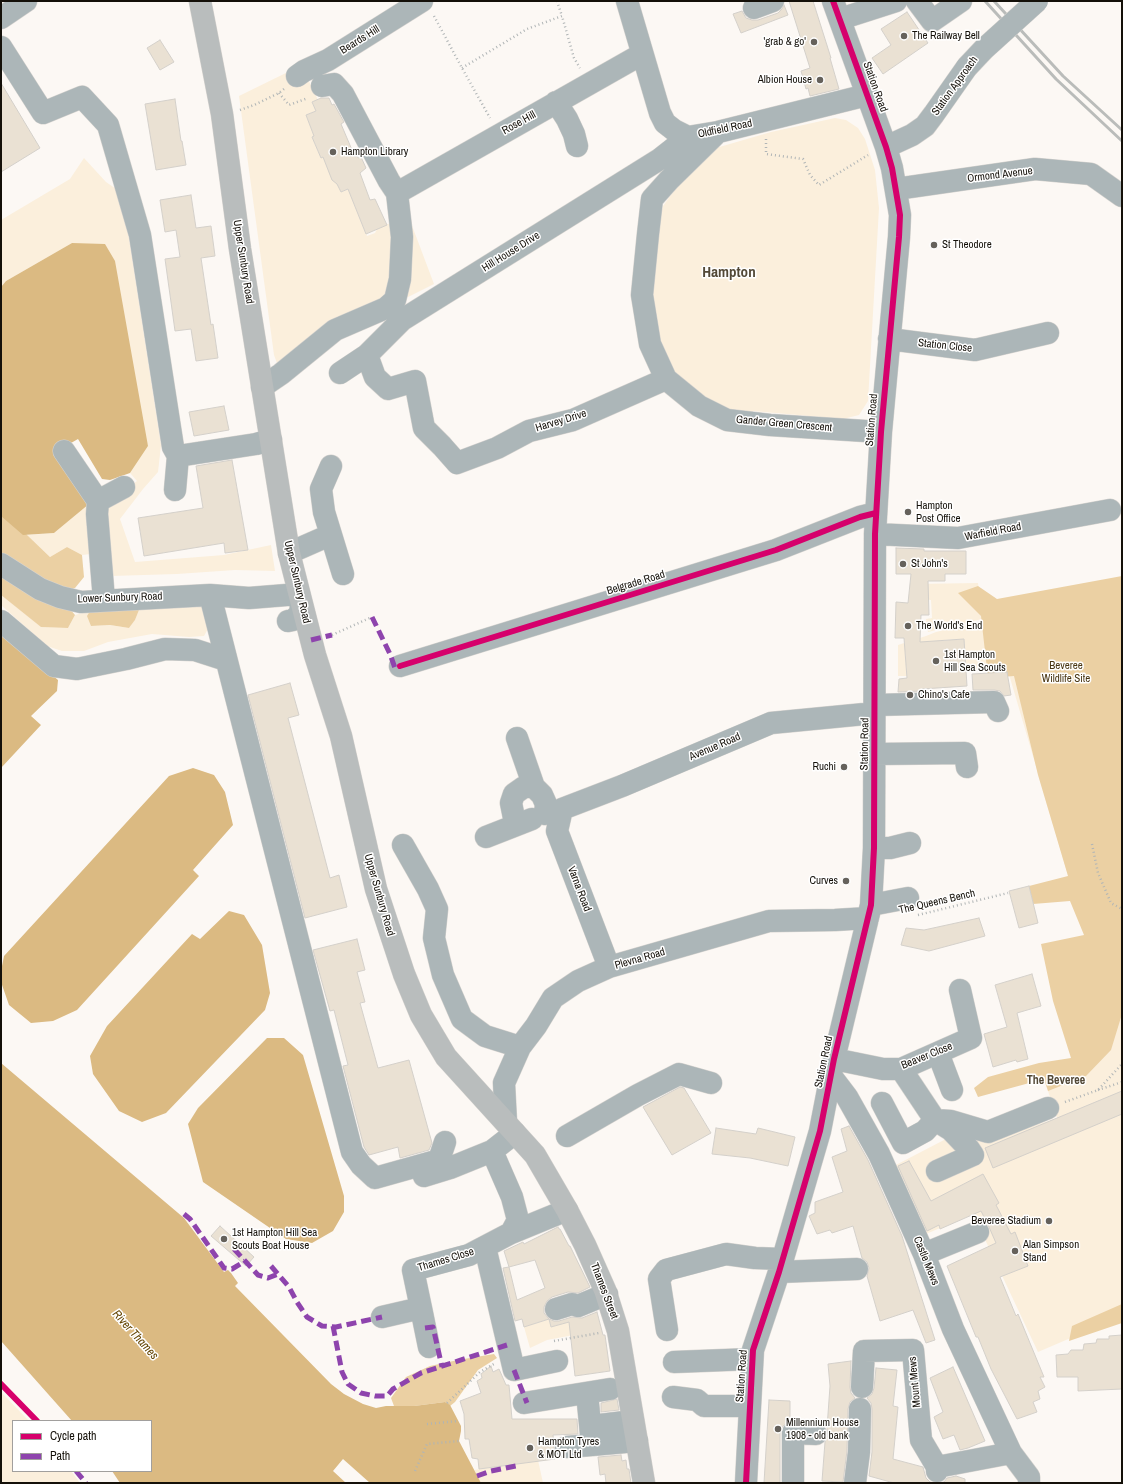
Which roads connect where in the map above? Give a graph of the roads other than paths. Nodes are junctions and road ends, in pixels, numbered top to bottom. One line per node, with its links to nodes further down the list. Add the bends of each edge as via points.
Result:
1 (26, 1): 11 (street)
2 (200, 1): 30 (highway, Upper Sunbury Road, via 222,114)
3 (627, 1): 13 (street, Oldfield Road)
4 (896, 1): 10 (street)
5 (917, 1): 6 (street, via 932,21)
6 (961, 1)
7 (1037, 1): 21 (street, Station Approach, bridge, via 967,67 925,126)
8 (428, 8): 9 (street, Beards Hill)
9 (393, 9): 14 (street, Beards Hill, via 328,60)
10 (837, 10): 16 (street, Station Road)
11 (1, 18)
12 (1, 47): 34 (street, via 43,113 82,97 108,125 140,235 173,447)
13 (642, 54): 17 (street, Rose Hill); 19 (street, Oldfield Road, via 662,118 674,130)
14 (297, 76)
15 (322, 86): 23 (street, via 334,84 343,94)
16 (866, 96): 18 (street, Oldfield Road); 21 (street, Station Road)
17 (556, 102): 20 (street, via 567,119); 23 (street, Rose Hill)
18 (718, 132): 19 (street, Oldfield Road); 29 (street, Gander Green Crescent, via 652,200 642,295 650,344)
19 (688, 137): 27 (street, Hill House Drive, via 660,159 402,320)
20 (577, 146)
21 (886, 147): 22 (street, Station Road)
22 (896, 189): 24 (street, Ormond Avenue, via 1035,170 1091,174); 26 (street, Station Road, via 900,215)
23 (397, 193): 30 (street, via 402,237 400,279 395,300 386,308 335,330)
24 (1122, 196)
25 (1048, 333): 26 (street, Station Close, via 975,350)
26 (889, 339): 31 (street, Station Road)
27 (366, 355): 28 (street, Hill House Drive); 29 (street, Harvey Drive, via 375,377 388,389 415,381 424,428 457,464 497,448 529,431 573,420)
28 (340, 373)
29 (666, 379): 31 (street, Gander Green Crescent, via 698,406 727,420)
30 (262, 387): 32 (highway, Upper Sunbury Road)
31 (881, 432): 40 (street, Station Road)
32 (271, 440): 34 (street); 43 (highway, Upper Sunbury Road)
33 (70, 447): 38 (street)
34 (178, 456): 37 (street)
35 (331, 466): 42 (street, via 321,489)
36 (124, 487): 38 (street)
37 (175, 490)
38 (101, 500): 49 (street, via 97,514)
39 (1110, 510): 41 (street, Warfield Road, via 958,538)
40 (876, 513): 41 (street, Station Road); 54 (street, Belgrade Road, via 776,550)
41 (875, 534): 58 (street, Station Road)
42 (330, 535): 43 (street); 45 (street)
43 (289, 553): 46 (highway, Upper Sunbury Road)
44 (1, 564): 49 (street, Lower Sunbury Road, via 40,589 60,597 81,602)
45 (343, 574)
46 (299, 594): 48 (street, Lower Sunbury Road); 51 (street, via 299,615); 52 (highway, Upper Sunbury Road)
47 (210, 595): 48 (street, Lower Sunbury Road); 49 (street, Lower Sunbury Road); 53 (street)
48 (249, 598): 51 (street, Lower Sunbury Road)
49 (104, 600)
50 (1, 621): 53 (street, via 54,666 77,669 165,648 195,650)
51 (288, 621): 52 (street, Lower Sunbury Road)
52 (312, 644): 83 (highway, Upper Sunbury Road, via 341,736 376,889 404,974 421,1015 446,1057)
53 (226, 660): 85 (street, via 352,1152 375,1178 439,1160)
54 (400, 666)
55 (922, 696): 57 (street)
56 (898, 697): 58 (street)
57 (954, 704): 58 (street); 59 (street, via 994,702)
58 (875, 705): 61 (street, Station Road); 64 (street, Avenue Road, via 771,724)
59 (998, 711)
60 (518, 738): 63 (street, Varna Road)
61 (875, 754): 62 (street, via 964,753); 69 (street, Station Road)
62 (967, 767)
63 (534, 787): 64 (street, Varna Road); 65 (street, via 524,787 514,794 511,803 514,818)
64 (556, 814): 65 (street, Avenue Road); 72 (street, Varna Road, via 557,832)
65 (524, 822): 66 (street, Avenue Road)
66 (486, 837)
67 (910, 843): 69 (street, via 890,848)
68 (403, 845): 74 (street, via 428,889 436,909 434,938 443,976 462,1019 485,1036)
69 (874, 848): 71 (street, Station Road)
70 (911, 908): 71 (street, Plevna Road)
71 (870, 911): 72 (street, Plevna Road, via 835,920 769,921); 76 (street, Station Road)
72 (609, 967): 74 (street, Plevna Road, via 578,981 553,998)
73 (960, 990): 75 (street, Beaver Close, via 970,1038)
74 (520, 1047): 83 (street, Plevna Road, via 504,1083)
75 (938, 1053): 77 (street, Beaver Close); 79 (street)
76 (832, 1068): 77 (street, Beaver Close); 93 (street, Castle Mews, via 879,1154); 94 (street, Station Road, via 820,1131)
77 (901, 1068): 82 (street)
78 (711, 1083): 84 (street, via 679,1074)
79 (952, 1090)
80 (882, 1103): 82 (street, via 903,1142 925,1131)
81 (1048, 1108): 82 (street, via 988,1132 951,1121)
82 (934, 1120): 87 (street, via 951,1130 973,1155)
83 (511, 1127): 86 (street); 89 (highway, Thames Street, via 535,1156)
84 (567, 1136)
85 (446, 1142)
86 (492, 1151): 88 (street); 91 (street, via 512,1197 518,1220)
87 (937, 1171)
88 (420, 1177)
89 (567, 1210): 91 (street, Thames Close); 96 (highway, Thames Street)
90 (978, 1232): 93 (street)
91 (511, 1233): 92 (street, Thames Close)
92 (485, 1247): 97 (street, Thames Close, via 469,1255 413,1270); 103 (street, Thames Close, via 514,1370)
93 (924, 1254): 116 (street, Castle Mews, via 953,1329)
94 (781, 1266): 95 (street); 100 (street, via 755,1258 726,1254 666,1270 659,1279); 102 (street, Station Road)
95 (857, 1268)
96 (607, 1294): 98 (street, via 578,1306 572,1304); 112 (highway, Thames Street, via 618,1331)
97 (421, 1308): 99 (street); 101 (street)
98 (556, 1309)
99 (382, 1317)
100 (667, 1330)
101 (429, 1348)
102 (752, 1359): 104 (street); 110 (street, Station Road)
103 (557, 1360)
104 (674, 1362)
105 (862, 1387): 116 (street, Mount Mews, via 864,1351 913,1350 921,1440 937,1469)
106 (610, 1389): 107 (street)
107 (586, 1393): 109 (street); 114 (street)
108 (673, 1397): 110 (street, via 697,1400 704,1406)
109 (524, 1403)
110 (750, 1406): 118 (street, Station Road)
111 (860, 1409): 120 (street)
112 (635, 1431): 114 (street); 117 (highway, Thames Street)
113 (816, 1434): 119 (street, via 793,1433)
114 (592, 1436): 115 (street)
115 (566, 1447)
116 (1011, 1453): 121 (street, Castle Mews, via 1029,1477)
117 (644, 1483)
118 (746, 1483)
119 (793, 1483)
120 (855, 1483)
121 (1029, 1483)

